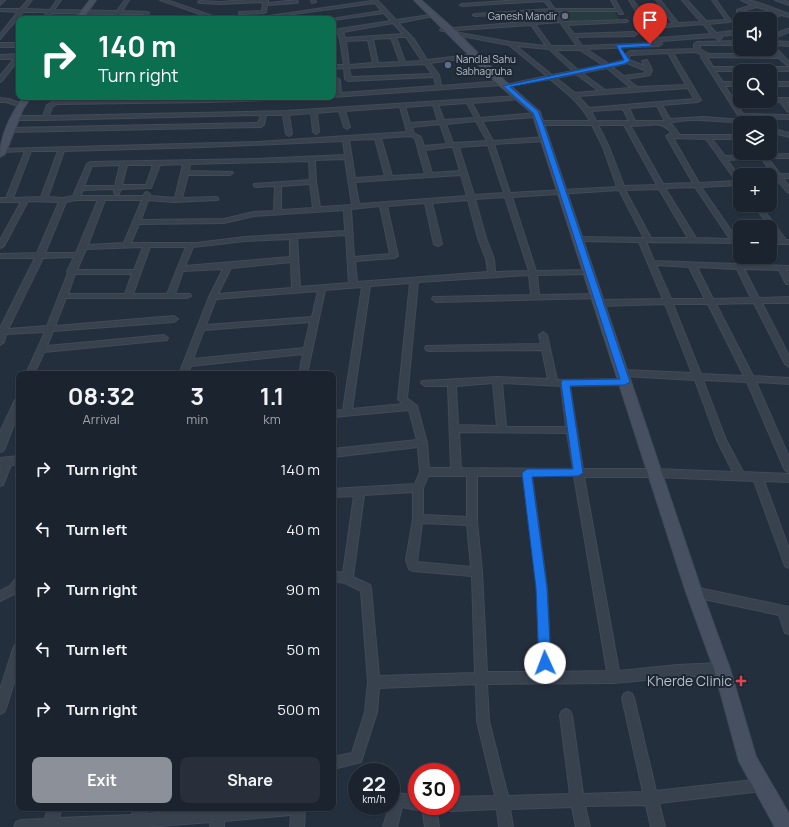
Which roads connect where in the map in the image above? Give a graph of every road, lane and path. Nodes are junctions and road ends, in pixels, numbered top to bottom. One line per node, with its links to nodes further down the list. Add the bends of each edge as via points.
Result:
1 (3, 0): 22 (street)
2 (30, 0): 28 (street)
3 (59, 0): 29 (street)
4 (93, 0): 32 (main road)
5 (127, 0): 34 (street)
6 (162, 0): 26 (street)
7 (410, 0): 49 (main road)
8 (417, 0): 63 (main road)
9 (457, 0): 24 (street)
10 (544, 0): 24 (street); 30 (street)
11 (613, 0): 31 (street)
12 (631, 0): 60 (street)
13 (658, 0): 57 (street)
14 (684, 0): 56 (street)
15 (714, 0): 56 (street, via 730,20)
16 (743, 0): 25 (street)
17 (777, 0): 23 (street)
18 (200, 1): 21 (street); 26 (street)
19 (295, 1): 21 (street); 35 (street)
20 (375, 1): 35 (street); 36 (street)
21 (266, 2): 37 (street, via 264,12)
22 (0, 4)
23 (789, 4)
24 (462, 5): 50 (street)
25 (757, 5): 33 (street); 38 (street)
26 (187, 8): 46 (street)
27 (0, 10): 28 (street)
28 (21, 10): 29 (street); 40 (street)
29 (51, 10): 32 (street); 42 (street)
30 (554, 10): 31 (street); 50 (street); 54 (street)
31 (619, 10): 59 (street)
32 (83, 11): 34 (street); 43 (main road)
33 (740, 11)
34 (118, 12): 44 (street); 45 (street, via 149,11)
35 (303, 12): 47 (street); 48 (street)
36 (384, 12): 52 (street); 53 (street)
37 (241, 13)
38 (781, 13): 39 (street); 51 (street)
39 (777, 15)
40 (16, 16)
41 (16, 16): 71 (street)
42 (47, 16)
43 (80, 16)
44 (116, 16)
45 (145, 16)
46 (210, 16)
47 (271, 16)
48 (305, 16)
49 (428, 16): 53 (street); 63 (main road)
50 (475, 16): 58 (street)
51 (789, 16)
52 (336, 19)
53 (394, 22): 62 (street); 66 (street)
54 (563, 22): 55 (street); 59 (street); 70 (street)
55 (532, 23): 58 (street); 84 (street)
56 (704, 23): 57 (street); 67 (street)
57 (677, 25): 60 (street)
58 (484, 26): 63 (street)
59 (630, 27): 70 (street); 82 (street)
60 (650, 27): 74 (street)
61 (789, 30): 68 (street)
62 (340, 31): 64 (street); 73 (street)
63 (448, 31): 76 (street); 93 (main road); 93 (main road)
64 (336, 32)
65 (733, 33): 67 (street)
66 (407, 35): 69 (street); 97 (street)
67 (715, 35): 74 (street); 77 (street)
68 (777, 35)
69 (393, 36): 72 (street); 98 (street)
70 (572, 36): 85 (street)
71 (0, 37)
72 (370, 38): 73 (street); 99 (street)
73 (343, 40): 102 (street)
74 (658, 42): 82 (street); 88 (street)
75 (733, 43): 77 (street)
76 (510, 44): 84 (street); 110 (street)
77 (724, 44): 86 (street, via 697,44)
78 (777, 44): 79 (street)
79 (789, 44)
80 (0, 45): 81 (street)
81 (16, 45)
82 (641, 45): 83 (street)
83 (618, 47): 85 (street); 94 (street)
84 (550, 48): 85 (street); 107 (street)
85 (581, 48): 100 (street)
86 (697, 50): 88 (street); 89 (street)
87 (777, 51): 90 (street)
88 (668, 52): 94 (street, via 630,53); 121 (street)
89 (705, 54): 90 (street); 106 (street)
90 (782, 56): 101 (street)
91 (0, 57): 92 (street)
92 (16, 57)
93 (474, 57): 97 (street); 120 (main road)
94 (626, 59): 100 (street); 105 (street)
95 (16, 60): 108 (street)
96 (645, 61): 105 (street)
97 (426, 62): 98 (street); 109 (street)
98 (403, 63): 99 (street)
99 (376, 64): 102 (street)
100 (607, 65): 107 (street); 112 (street)
101 (789, 65)
102 (346, 66): 103 (street); 113 (street)
103 (336, 67)
104 (789, 69): 106 (street)
105 (649, 70): 112 (street, via 648,74)
106 (711, 70): 116 (street)
107 (576, 71): 110 (street); 124 (street)
108 (3, 73): 114 (street)
109 (436, 75): 111 (street); 122 (street)
110 (549, 76): 120 (street); 128 (street)
111 (371, 78): 113 (street); 125 (street)
112 (624, 78): 123 (street)
113 (348, 79): 115 (street)
114 (0, 80)
115 (336, 80)
116 (721, 84): 117 (street); 135 (street)
117 (733, 84)
118 (777, 84): 119 (street)
119 (789, 84)
120 (504, 85): 122 (street); 129 (main road)
121 (690, 86): 123 (street); 141 (street, via 698,100)
122 (439, 88): 125 (street)
123 (639, 88): 124 (street); 126 (street)
124 (604, 92): 128 (street)
125 (372, 93): 127 (street)
126 (646, 93)
127 (336, 95)
128 (574, 95): 146 (street)
129 (519, 98): 139 (street); 157 (main road)
130 (651, 99): 141 (street)
131 (0, 100): 142 (street)
132 (26, 100): 142 (main road)
133 (62, 100): 156 (street, via 49,106)
134 (187, 100): 151 (street)
135 (731, 100): 152 (street)
136 (777, 100): 137 (street)
137 (782, 100): 138 (street); 147 (street)
138 (789, 100)
139 (469, 102): 140 (street); 158 (street)
140 (435, 104): 143 (street); 160 (street)
141 (658, 104): 144 (street); 161 (street)
142 (22, 106): 155 (main road)
143 (402, 106): 145 (street); 164 (street)
144 (625, 107): 146 (street); 163 (street)
145 (342, 110): 148 (street); 165 (street)
146 (587, 110): 162 (street)
147 (789, 110)
148 (314, 111): 150 (street); 166 (street)
149 (264, 113): 150 (street); 151 (street); 170 (street, via 261,125)
150 (286, 113): 168 (street)
151 (184, 114): 156 (street)
152 (741, 116)
153 (777, 117): 154 (street)
154 (789, 117)
155 (15, 118): 156 (street); 170 (main road)
156 (45, 118)
157 (538, 119): 158 (street); 162 (street); 178 (main road)
158 (477, 120): 160 (street); 179 (street)
159 (733, 120): 161 (street)
160 (442, 122): 164 (street); 180 (street)
161 (666, 122): 163 (street); 171 (street)
162 (594, 123): 163 (street); 214 (street)
163 (630, 124): 211 (street)
164 (408, 125): 169 (street)
165 (347, 127)
166 (316, 132)
167 (777, 132): 172 (street)
168 (289, 134)
169 (411, 134): 173 (street); 182 (street, via 418,137)
170 (6, 135): 184 (main road)
171 (678, 136): 174 (street); 209 (street, via 669,136)
172 (789, 136): 176 (street)
173 (378, 137): 177 (street); 202 (street)
174 (708, 137): 175 (street); 189 (street)
175 (733, 137)
176 (777, 137)
177 (346, 138): 185 (street); 188 (street)
178 (545, 139): 179 (street); 215 (main road)
179 (491, 143): 180 (street); 217 (street)
180 (453, 145): 182 (street); 198 (street)
181 (62, 148): 183 (street); 185 (street); 223 (street)
182 (422, 148): 200 (street)
183 (30, 149): 184 (street); 228 (street)
184 (1, 152)
185 (92, 156): 194 (street); 212 (street)
186 (777, 156): 187 (street)
187 (789, 156)
188 (348, 157): 191 (street); 204 (street)
189 (723, 158): 190 (street); 199 (street)
190 (733, 158)
191 (312, 159): 193 (street); 205 (street)
192 (766, 160): 203 (street)
193 (187, 162): 195 (street); 196 (street)
194 (124, 163): 195 (street); 213 (street)
195 (157, 163): 210 (street)
196 (185, 173): 197 (street); 225 (street)
197 (230, 173)
198 (464, 173): 200 (street); 221 (street)
199 (733, 173)
200 (429, 175): 202 (street)
201 (789, 176): 203 (street)
202 (388, 178): 204 (street)
203 (779, 178): 216 (street)
204 (353, 180): 232 (street)
205 (314, 182): 207 (street); 234 (street)
206 (733, 183): 209 (street)
207 (278, 184): 208 (street); 235 (street)
208 (256, 185)
209 (697, 185): 211 (street); 239 (street)
210 (149, 187): 213 (street); 220 (street)
211 (661, 187): 214 (street); 243 (street)
212 (81, 188): 213 (street); 218 (street)
213 (118, 188): 219 (street)
214 (621, 188): 215 (street); 242 (street)
215 (563, 190): 217 (street); 241 (main road)
216 (789, 190)
217 (508, 195): 221 (street); 267 (street)
218 (76, 198): 224 (street); 229 (street)
219 (116, 198): 220 (street); 224 (street)
220 (146, 198): 225 (street); 237 (street)
221 (470, 198): 230 (street); 268 (street, via 490,259)
222 (26, 199): 223 (street); 228 (street); 249 (street)
223 (44, 199): 229 (street)
224 (102, 199): 251 (street)
225 (178, 199): 226 (street)
226 (216, 199)
227 (0, 200): 228 (street)
228 (9, 200)
229 (63, 200): 254 (street)
230 (428, 201): 231 (street); 246 (street)
231 (383, 204): 232 (street); 256 (street, via 394,256)
232 (356, 206): 233 (street)
233 (347, 207): 234 (street); 238 (street)
234 (317, 209): 235 (street)
235 (277, 212): 237 (street, via 224,220)
236 (762, 212): 245 (street)
237 (136, 222): 247 (street)
238 (349, 233): 240 (street); 256 (street)
239 (733, 235)
240 (293, 236): 248 (street); 255 (street)
241 (579, 239): 242 (street); 266 (main road)
242 (644, 239): 243 (street); 257 (street)
243 (693, 240): 244 (street)
244 (733, 241)
245 (786, 242)
246 (438, 244)
247 (127, 245): 250 (street); 251 (street)
248 (190, 245): 250 (street); 263 (street)
249 (0, 246)
250 (147, 246): 265 (street)
251 (83, 247): 252 (street)
252 (79, 255): 254 (street); 264 (street)
253 (0, 256): 254 (street)
254 (40, 256): 291 (street)
255 (294, 259): 259 (street); 274 (street)
256 (351, 259): 272 (street)
257 (651, 263): 258 (street); 286 (street)
258 (692, 265): 260 (street); 284 (street)
259 (228, 266): 263 (street); 279 (street)
260 (739, 266): 261 (street); 285 (street)
261 (781, 268): 262 (street); 270 (street)
262 (789, 268)
263 (181, 269): 277 (street)
264 (72, 272): 265 (street); 275 (street)
265 (137, 272): 276 (street)
266 (590, 272): 267 (street); 282 (main road)
267 (533, 273): 268 (street); 280 (street)
268 (492, 275): 269 (street)
269 (414, 280): 271 (street); 313 (street, via 402,399)
270 (789, 282)
271 (366, 284): 272 (street); 314 (street)
272 (353, 285): 273 (street)
273 (322, 288): 274 (street); 288 (street)
274 (296, 290): 279 (street)
275 (62, 296): 276 (street); 290 (street)
276 (128, 296): 277 (street)
277 (170, 296): 278 (street)
278 (188, 296)
279 (213, 297): 289 (street)
280 (534, 298): 281 (street); 282 (street)
281 (436, 299)
282 (598, 300): 286 (street); 304 (main road)
283 (789, 300): 285 (street)
284 (711, 301): 285 (street); 286 (street); 306 (street)
285 (756, 301): 300 (street)
286 (668, 302): 305 (street)
287 (174, 319): 290 (street)
288 (314, 319): 289 (street); 298 (street)
289 (201, 328): 299 (street)
290 (50, 329): 291 (street); 297 (street)
291 (1, 332): 294 (street)
292 (543, 336): 295 (street)
293 (164, 338): 297 (street)
294 (0, 342)
295 (546, 347): 296 (street); 309 (street)
296 (429, 348)
297 (41, 349): 301 (street)
298 (308, 351): 299 (street); 303 (street)
299 (187, 363): 302 (street)
300 (789, 364)
301 (31, 371)
302 (184, 371)
303 (303, 371)
304 (624, 377): 305 (street); 312 (street); 332 (main road)
305 (698, 377): 306 (street); 333 (street, via 715,426)
306 (750, 379): 308 (street); 326 (street)
307 (498, 380): 309 (street); 311 (street); 318 (street)
308 (789, 381)
309 (553, 382): 312 (street)
310 (425, 383): 311 (street)
311 (452, 383): 317 (street)
312 (565, 383): 319 (street)
313 (413, 406): 314 (street); 321 (street)
314 (347, 412): 315 (street)
315 (336, 414)
316 (14, 422): 320 (street)
317 (454, 428): 318 (street); 328 (street)
318 (502, 430): 319 (street)
319 (571, 430): 331 (street)
320 (2, 436): 322 (street)
321 (422, 443): 323 (street); 327 (street)
322 (0, 448)
323 (336, 453)
324 (16, 460): 325 (street)
325 (4, 461): 336 (street)
326 (789, 468)
327 (425, 472): 328 (street); 337 (street)
328 (456, 472): 329 (street)
329 (472, 473): 330 (street); 341 (street)
330 (527, 473): 331 (street); 355 (street, via 542,588)
331 (578, 473): 332 (street); 353 (street)
332 (654, 474): 333 (street); 347 (main road)
333 (741, 477): 334 (street)
334 (758, 477): 335 (street); 342 (street)
335 (789, 478)
336 (0, 482)
337 (418, 488): 338 (street); 340 (street)
338 (360, 491): 339 (street); 345 (street)
339 (336, 493)
340 (418, 519): 341 (street); 343 (street, via 411,560 413,566)
341 (472, 521): 343 (street)
342 (789, 563)
343 (477, 572): 354 (street)
344 (336, 577): 345 (street)
345 (347, 579): 356 (street, via 366,588)
346 (16, 588): 348 (street)
347 (694, 592): 349 (street); 352 (main road)
348 (0, 596)
349 (786, 612): 350 (street)
350 (789, 629)
351 (16, 658): 358 (street)
352 (722, 669): 353 (street); 361 (main road, via 748,761)
353 (614, 677): 355 (street)
354 (482, 678): 355 (street); 356 (street); 365 (street, via 483,720)
355 (546, 678)
356 (374, 682): 360 (street, via 371,712 357,758)
357 (628, 698): 362 (street)
358 (0, 708)
359 (566, 715): 363 (street)
360 (336, 762)
361 (762, 785): 362 (street); 381 (main road)
362 (650, 798): 363 (street); 380 (street)
363 (577, 800): 365 (street); 379 (street)
364 (408, 802): 376 (street, via 398,800)
365 (503, 802): 366 (street); 378 (street)
366 (460, 804)
367 (54, 811): 373 (street)
368 (268, 811): 371 (street)
369 (298, 811): 375 (street)
370 (430, 815): 377 (street)
371 (218, 816): 372 (street)
372 (138, 819): 373 (street)
373 (50, 826): 374 (street)
374 (21, 827)
375 (297, 827)
376 (390, 827)
377 (432, 827)
378 (506, 827)
379 (583, 827)
380 (658, 827)
381 (786, 827)

